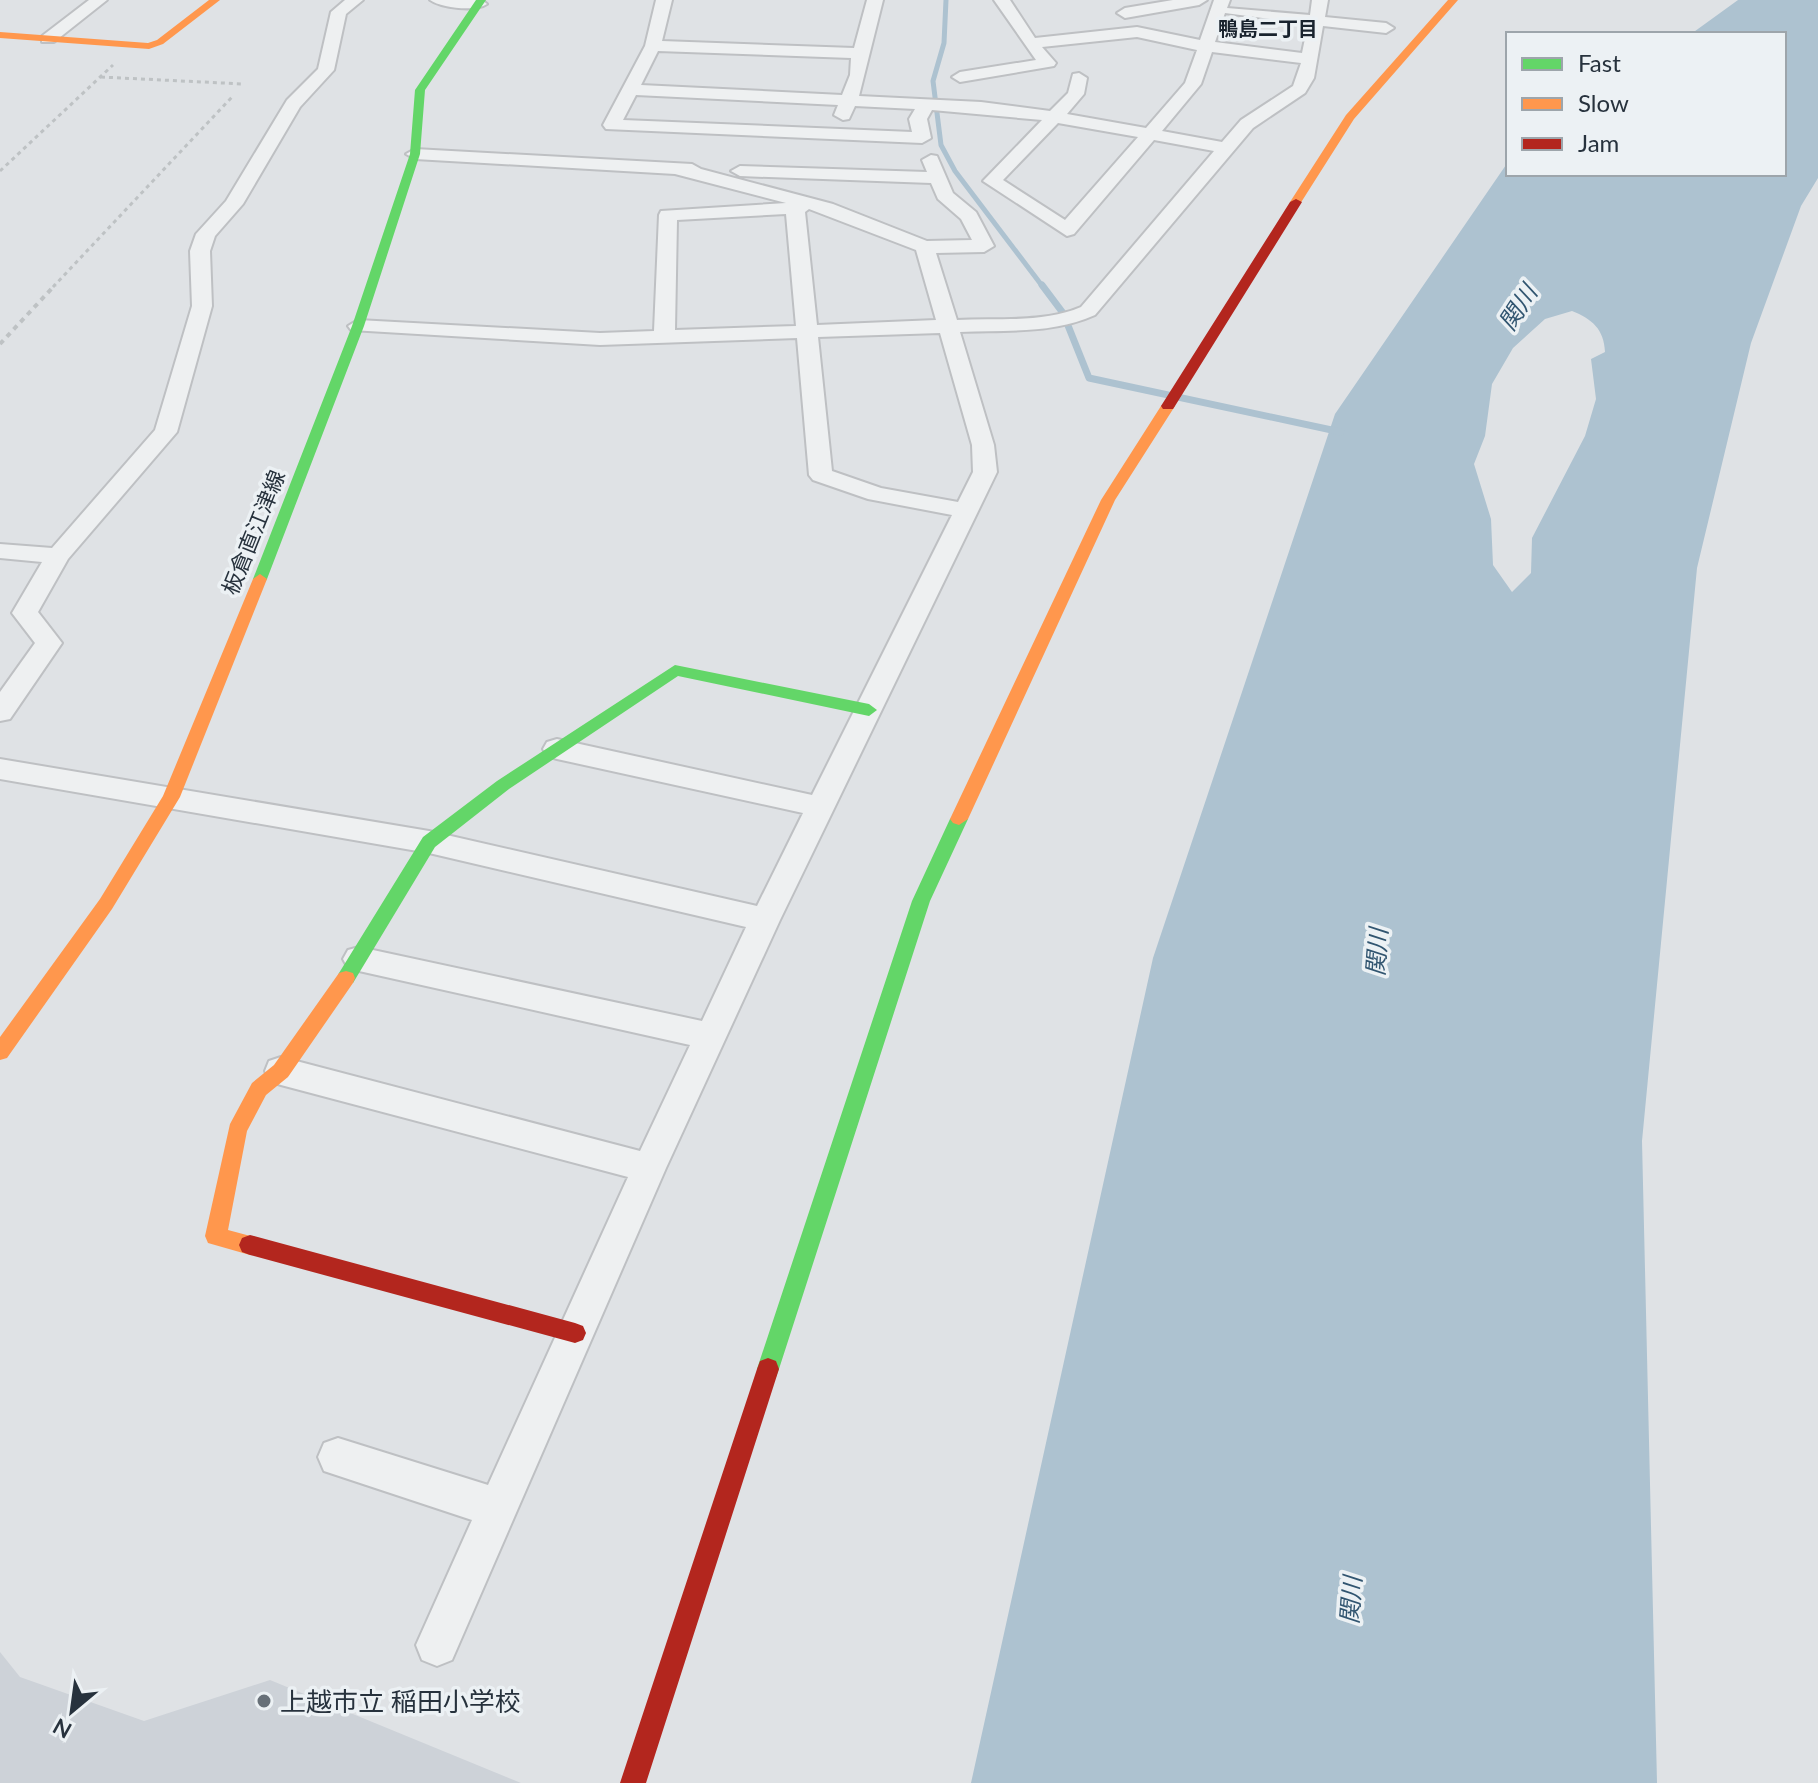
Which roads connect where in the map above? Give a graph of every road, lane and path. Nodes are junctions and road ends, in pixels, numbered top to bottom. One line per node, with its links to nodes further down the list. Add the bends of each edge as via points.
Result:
1 (99, 0): 19 (street)
2 (215, 0): 21 (street, via 160,42)
3 (355, 0): 53 (street, via 339,12 326,70 293,104 234,204 206,234 200,251 202,306 166,432)
4 (438, 0): 12 (street)
5 (664, 0): 22 (street)
6 (875, 0): 24 (street)
7 (1002, 0): 20 (street)
8 (1111, 0): 14 (street)
9 (1199, 0): 14 (street)
10 (1320, 0): 15 (street)
11 (1453, 0): 71 (street, via 1350,117 1108,500 921,901)
12 (480, 2): 39 (street, 板倉直江津線, via 420,90)
13 (1227, 6): 15 (street); 23 (street)
14 (1125, 13): 17 (street)
15 (1315, 19): 16 (street); 25 (street)
16 (1386, 28)
17 (1148, 34): 20 (street); 23 (street)
18 (0, 35): 19 (street)
19 (48, 39): 21 (street)
20 (1030, 43): 27 (street, via 1048,63)
21 (133, 46): 26 (path)
22 (653, 46): 24 (street); 30 (street)
23 (1206, 46): 25 (street); 35 (street, via 1193,84)
24 (860, 53): 32 (street)
25 (1309, 59): 37 (street, via 1299,89 1247,124)
26 (101, 77): 29 (path); 41 (path)
27 (960, 77)
28 (1079, 78): 34 (street, via 1076,94)
29 (243, 84)
30 (630, 90): 32 (street); 38 (street, via 612,125)
31 (232, 97): 50 (path)
32 (851, 100): 33 (street); 40 (street)
33 (926, 104): 34 (street); 36 (street, via 918,119)
34 (1055, 117): 35 (street); 35 (street, via 992,181 1067,230)
35 (1149, 134): 37 (street)
36 (922, 138): 40 (street); 42 (street)
37 (1226, 148): 47 (street, via 1088,311 1036,323)
38 (674, 152): 39 (street); 40 (street); 40 (street); 43 (street)
39 (415, 154): 46 (street, 板倉直江津線)
40 (832, 155): 42 (street); 43 (street)
41 (0, 171)
42 (938, 178): 45 (street, via 945,195 969,216 984,246)
43 (820, 206): 44 (street); 45 (street)
44 (795, 208): 48 (street); 49 (street, via 668,215)
45 (925, 247): 47 (street)
46 (358, 326): 49 (street, via 600,339); 58 (street, 板倉直江津線)
47 (948, 326): 48 (street); 51 (street, via 983,445 985,472)
48 (806, 332): 49 (street); 51 (street, via 821,475 876,494)
49 (664, 337)
50 (0, 344)
51 (968, 511): 54 (street)
52 (0, 551): 53 (street)
53 (58, 556): 55 (street, via 25,613 49,643)
54 (869, 710): 56 (street, via 675,670); 59 (street)
55 (0, 712)
56 (557, 749): 59 (street); 60 (street)
57 (0, 769): 58 (street)
58 (171, 797): 60 (street); 64 (street, 板倉直江津線, via 106,904)
59 (821, 807): 61 (street)
60 (429, 842): 61 (street); 62 (street)
61 (765, 920): 63 (street)
62 (359, 959): 63 (street); 65 (street)
63 (711, 1036): 66 (street)
64 (0, 1052)
65 (281, 1071): 66 (street); 67 (street, via 259,1089 237,1130 216,1236)
66 (649, 1168): 67 (street)
67 (575, 1333): 69 (street)
68 (338, 1457): 69 (street)
69 (497, 1508): 70 (street)
70 (437, 1645)
71 (633, 1783)

